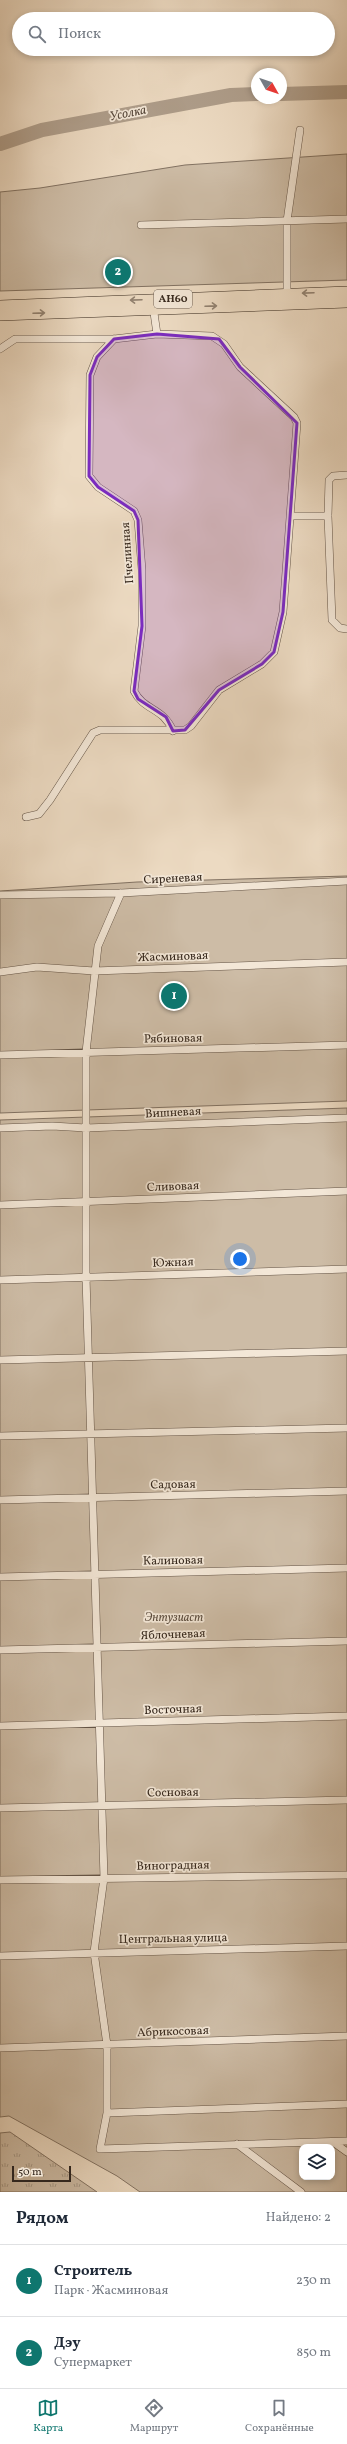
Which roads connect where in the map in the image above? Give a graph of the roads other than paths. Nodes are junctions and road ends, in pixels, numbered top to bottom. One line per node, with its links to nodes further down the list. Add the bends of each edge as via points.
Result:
1 (300, 130): 3 (street)
2 (347, 219): 3 (street)
3 (288, 221): 4 (street); 6 (street)
4 (141, 225)
5 (347, 292): 6 (main road, АН60, one-way to 6)
6 (287, 294): 8 (main road, АН60)
7 (347, 302): 8 (main road, one-way to 7)
8 (153, 304): 9 (main road, АН60, one-way to 9); 10 (main road, one-way to 8); 11 (street)
9 (0, 306)
10 (0, 315)
11 (157, 334): 12 (street); 15 (street, via 212,336 219,339 240,367 294,417 297,423)
12 (114, 338): 13 (street, via 15,339); 18 (street, Пчелинная, via 97,357 90,375 89,476 98,487 134,511 138,520 142,570 142,626 134,691 138,699 166,717)
13 (0, 349)
14 (347, 475): 16 (street, via 333,476 329,480)
15 (290, 516): 16 (street); 18 (street, via 283,612 274,652 262,664 219,690 191,726)
16 (328, 516): 17 (street, via 332,620 340,628)
17 (347, 629)
18 (173, 731): 19 (street, via 100,730 93,733 39,814)
19 (26, 817)
20 (347, 881): 21 (street, Сиреневая)
21 (121, 892): 22 (street, Сиреневая); 24 (street, via 98,946)
22 (0, 896)
23 (347, 962): 24 (street, Жасминовая)
24 (94, 971): 25 (street, Жасминовая, via 37,967); 27 (street)
25 (0, 972)
26 (347, 1046): 27 (street, Рябиновая)
27 (86, 1052): 28 (street, Рябиновая); 31 (street)
28 (0, 1055)
29 (347, 1118): 31 (street, Вишневая)
30 (0, 1128): 31 (street, Вишневая)
31 (86, 1128): 33 (street)
32 (347, 1192): 33 (street, Сливовая)
33 (85, 1202): 34 (street, Сливовая); 36 (street)
34 (0, 1205)
35 (347, 1269): 36 (street, Южная)
36 (86, 1277): 37 (street, Южная); 39 (street)
37 (0, 1280)
38 (347, 1351): 39 (street)
39 (89, 1357): 40 (street); 42 (street)
40 (0, 1360)
41 (347, 1428): 42 (street)
42 (90, 1433): 43 (street); 45 (street)
43 (0, 1436)
44 (347, 1491): 45 (street, Садовая)
45 (94, 1498): 46 (street, Садовая); 48 (street)
46 (0, 1500)
47 (347, 1568): 48 (street, Калиновая)
48 (94, 1574): 49 (street, Калиновая); 51 (street)
49 (0, 1577)
50 (347, 1641): 51 (street, Яблочневая)
51 (98, 1648): 52 (street, Яблочневая); 54 (street)
52 (0, 1650)
53 (347, 1716): 54 (street, Восточная)
54 (98, 1723): 55 (street, Восточная); 57 (street)
55 (0, 1726)
56 (347, 1800): 57 (street, Сосновая)
57 (102, 1806): 58 (street, Сосновая); 60 (street)
58 (0, 1808)
59 (347, 1874): 60 (street, Виноградная)
60 (104, 1878): 61 (street, Виноградная); 63 (street)
61 (0, 1880)
62 (347, 1946): 63 (street, Центральная улица)
63 (94, 1952): 64 (street, Центральная улица); 66 (street)
64 (0, 1956)
65 (347, 2036): 66 (street, Абрикосовая)
66 (107, 2045): 67 (street, Абрикосовая); 69 (street)
67 (0, 2048)
68 (347, 2104): 69 (street)
69 (107, 2113): 72 (street, via 100,2149)
70 (347, 2141): 71 (street)
71 (333, 2142): 72 (street); 73 (street)
72 (237, 2144): 74 (street)
73 (347, 2152)
74 (301, 2192)

